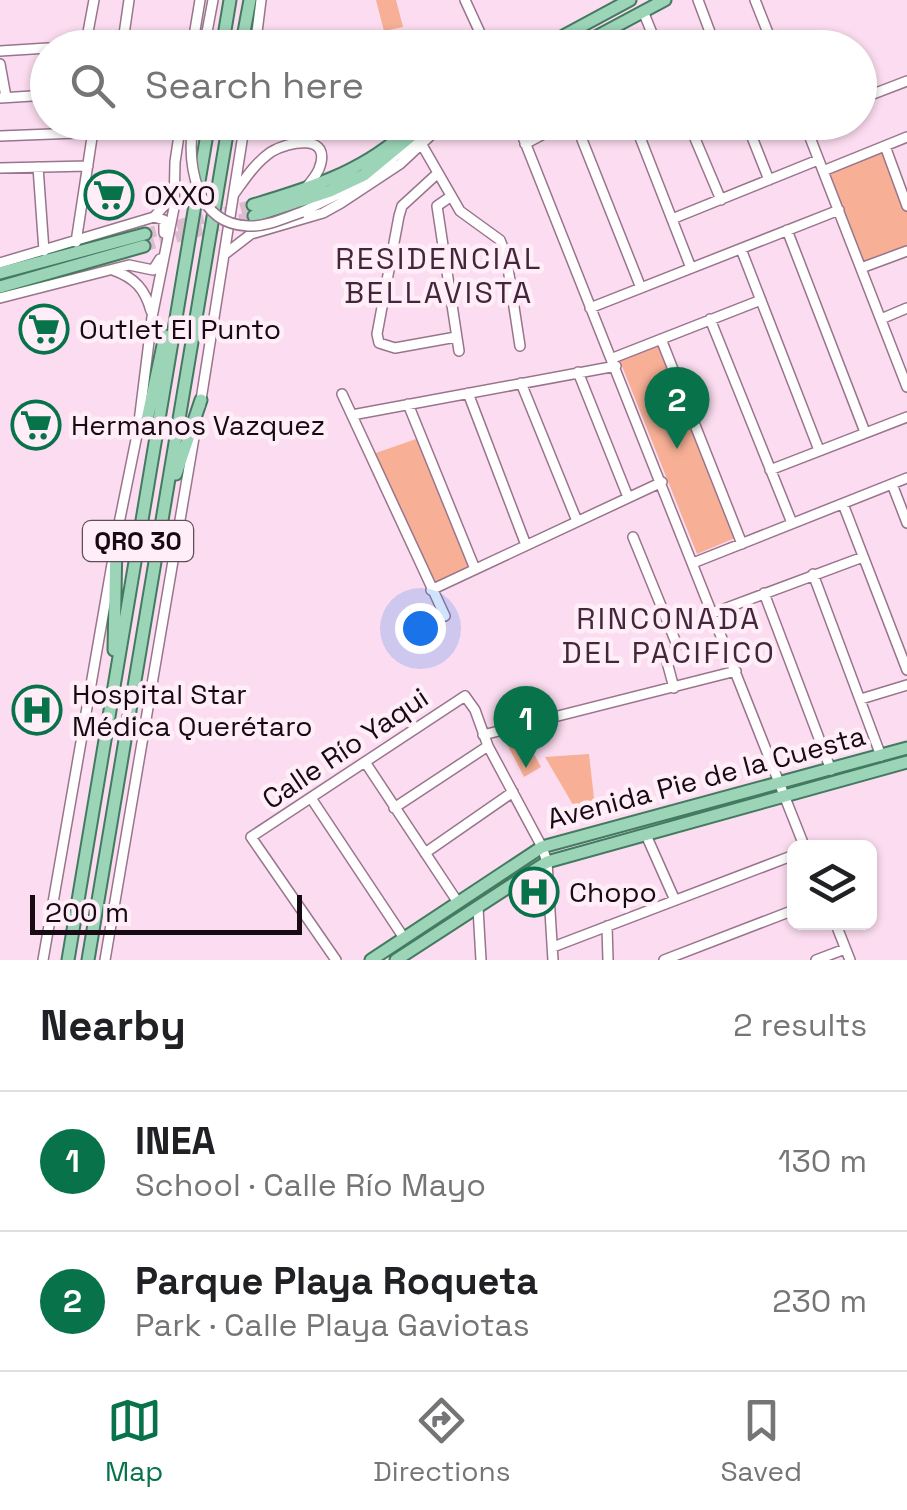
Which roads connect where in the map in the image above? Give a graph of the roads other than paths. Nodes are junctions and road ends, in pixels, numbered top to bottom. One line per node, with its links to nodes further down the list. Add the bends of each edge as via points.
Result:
1 (94, 0): 14 (street)
2 (129, 0): 15 (street)
3 (200, 0): 16 (street)
4 (213, 0): 17 (street)
5 (230, 0): 18 (main road)
6 (250, 0): 19 (main road)
7 (261, 0): 20 (street)
8 (465, 0): 21 (street)
9 (630, 0): 22 (main road)
10 (665, 0): 13 (main road)
11 (698, 0): 25 (street)
12 (756, 0): 26 (street)
13 (644, 12): 23 (main road); 24 (street)
14 (88, 30)
15 (125, 30)
16 (195, 30)
17 (207, 30)
18 (225, 30)
19 (245, 30)
20 (258, 30)
21 (479, 30)
22 (574, 30)
23 (610, 30)
24 (651, 30)
25 (709, 30)
26 (767, 30)
27 (30, 50): 28 (street)
28 (0, 52)
29 (0, 64): 33 (street)
30 (907, 80): 31 (street)
31 (877, 92)
32 (30, 96): 33 (street)
33 (3, 98)
34 (30, 134): 35 (street)
35 (0, 136)
36 (907, 137): 56 (street)
37 (92, 140): 59 (street)
38 (178, 140): 61 (street)
39 (193, 140): 45 (street, bridge, via 193,182 205,203 222,219 248,226 302,212 365,181)
40 (207, 140): 88 (main road, QRO 30)
41 (225, 140): 118 (main road, QRO 30)
42 (242, 140): 66 (street)
43 (393, 140): 64 (main road, via 359,166)
44 (406, 140): 64 (main road, via 330,191 253,211)
45 (414, 140)
46 (427, 140): 55 (street)
47 (524, 140): 54 (street)
48 (532, 140): 54 (street)
49 (582, 140): 86 (street)
50 (641, 140): 73 (street)
51 (696, 140): 69 (street)
52 (753, 140): 63 (street)
53 (811, 140): 57 (street)
54 (525, 144): 90 (street)
55 (422, 145): 62 (street); 79 (street, via 341,203 250,234)
56 (885, 146): 57 (street); 68 (street)
57 (821, 165): 63 (street); 71 (street)
58 (38, 166): 59 (street); 60 (street); 78 (street)
59 (88, 166): 75 (street)
60 (0, 168)
61 (175, 171): 72 (street, via 170,195); 92 (street)
62 (438, 174): 65 (street); 67 (street)
63 (768, 180): 69 (street)
64 (305, 190): 66 (street, via 320,159 314,145 297,141 253,168)
65 (417, 192): 70 (street); 95 (street, via 399,216 379,343 395,348)
66 (232, 196): 79 (street)
67 (450, 198): 70 (street); 97 (street, via 500,240)
68 (906, 199)
69 (721, 200): 73 (street)
70 (437, 206): 95 (street)
71 (839, 210): 74 (street); 82 (street)
72 (154, 217): 75 (street); 83 (street, via 166,224 158,267)
73 (672, 219): 81 (street)
74 (786, 230): 76 (street); 110 (street)
75 (76, 242): 78 (street)
76 (741, 249): 81 (street); 89 (street)
77 (907, 250): 82 (street)
78 (44, 251): 80 (street)
79 (224, 254): 105 (street)
80 (0, 263)
81 (692, 268): 86 (street)
82 (861, 268): 94 (street)
83 (111, 269): 87 (street); 92 (street, via 146,293)
84 (0, 273): 85 (main road, via 145,240)
85 (0, 287)
86 (641, 288): 90 (street)
87 (0, 298)
88 (178, 300): 109 (main road, via 147,420); 138 (main road, QRO 30)
89 (761, 300): 93 (street); 111 (street)
90 (590, 308): 99 (street)
91 (907, 308): 94 (street)
92 (152, 316): 109 (street)
93 (710, 319): 96 (street); 112 (street)
94 (881, 319): 102 (street)
95 (456, 337): 98 (street)
96 (661, 339): 99 (street); 124 (street)
97 (520, 346)
98 (459, 351)
99 (615, 362): 100 (street); 114 (street)
100 (578, 372): 101 (street); 116 (street)
101 (521, 383): 103 (street); 119 (street)
102 (907, 387)
103 (468, 393): 106 (street); 125 (street)
104 (342, 394): 107 (street)
105 (201, 400): 118 (main road); 169 (street)
106 (408, 404): 107 (street); 128 (street)
107 (352, 415): 130 (street)
108 (907, 417): 110 (street)
109 (138, 430): 123 (street)
110 (865, 432): 111 (street)
111 (819, 450): 112 (street)
112 (770, 470): 121 (street)
113 (907, 478): 115 (street)
114 (662, 482): 116 (street); 127 (street)
115 (892, 484): 117 (street); 120 (street)
116 (628, 497): 119 (street)
117 (842, 504): 121 (street); 126 (street)
118 (164, 512): 168 (main road, QRO 30)
119 (578, 521): 125 (street)
120 (907, 523)
121 (792, 524): 124 (street)
122 (633, 537): 137 (street, via 677,645 667,662)
123 (116, 539): 138 (main road); 166 (street)
124 (742, 544): 127 (street)
125 (526, 545): 128 (street)
126 (863, 556): 129 (street); 134 (street)
127 (694, 563): 132 (street)
128 (475, 569): 130 (street)
129 (813, 574): 131 (street); 139 (street)
130 (431, 590): 133 (street)
131 (764, 594): 132 (street); 145 (street)
132 (713, 613): 135 (street)
133 (444, 616)
134 (907, 670)
135 (736, 671): 137 (street); 146 (street)
136 (907, 685): 139 (street)
137 (674, 688): 140 (street)
138 (113, 692): 167 (main road, QRO 30)
139 (861, 699): 142 (street)
140 (486, 741): 143 (street, Calle Río Yaqui, via 464,696); 147 (street); 149 (street)
141 (907, 748): 142 (main road, Avenida Pie de la Cuesta)
142 (881, 756): 145 (main road, Avenida Pie de la Cuesta)
143 (365, 762): 148 (street, Calle Río Yaqui); 149 (street)
144 (907, 762): 146 (main road, Avenida Pie de la Cuesta)
145 (832, 770): 146 (main road, Avenida Pie de la Cuesta)
146 (781, 790): 150 (main road, Avenida Pie de la Cuesta); 151 (street); 152 (main road, Avenida Pie de la Cuesta)
147 (513, 792): 152 (street); 153 (street)
148 (311, 798): 162 (street); 170 (street, Calle Río Yaqui, via 252,837)
149 (394, 808): 153 (street)
150 (646, 835): 155 (main road, Avenida Pie de la Cuesta); 156 (street)
151 (802, 840)
152 (542, 847): 155 (street); 157 (main road, Avenida Pie de la Cuesta)
153 (425, 853): 157 (street)
154 (787, 857): 156 (street)
155 (547, 862): 158 (main road, Avenida Pie de la Cuesta); 164 (street)
156 (674, 898): 160 (street)
157 (457, 901): 162 (main road, Avenida Pie de la Cuesta)
158 (478, 908): 163 (main road, Avenida Pie de la Cuesta); 174 (street)
159 (787, 913): 177 (street)
160 (607, 926): 164 (street); 176 (street)
161 (838, 930): 165 (street)
162 (404, 938): 171 (main road, Avenida Pie de la Cuesta)
163 (420, 944): 172 (main road, Avenida Pie de la Cuesta); 173 (street)
164 (553, 946): 175 (street)
165 (846, 949): 178 (street); 179 (street)
166 (43, 960)
167 (68, 960)
168 (88, 960)
169 (105, 960)
170 (336, 960)
171 (371, 960)
172 (396, 960)
173 (420, 960)
174 (481, 960)
175 (553, 960)
176 (608, 960)
177 (664, 960)
178 (816, 960)
179 (850, 960)

